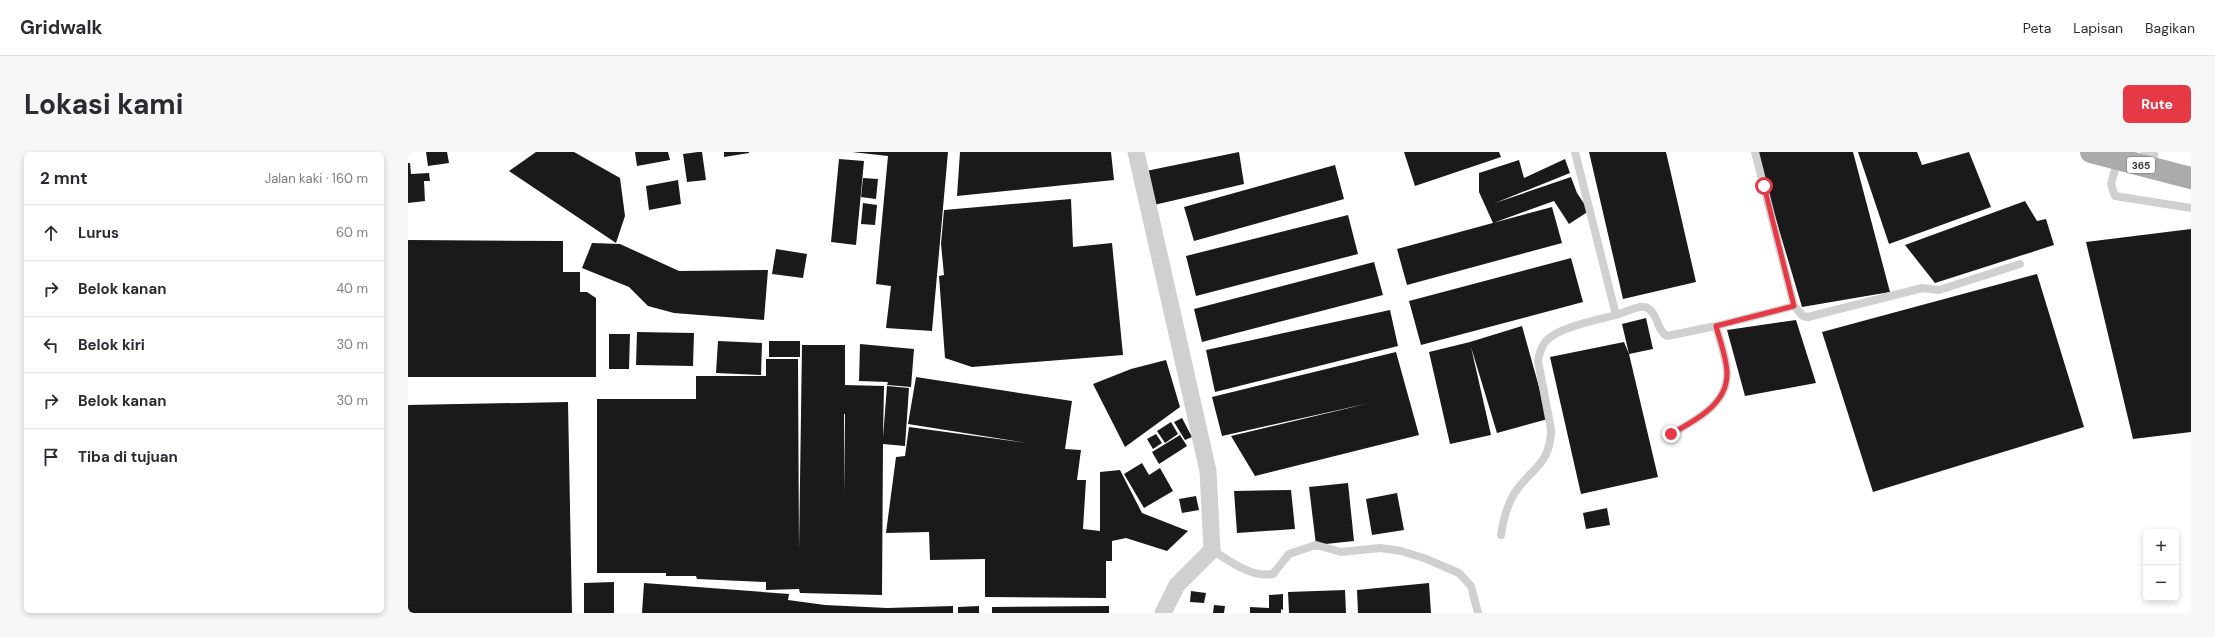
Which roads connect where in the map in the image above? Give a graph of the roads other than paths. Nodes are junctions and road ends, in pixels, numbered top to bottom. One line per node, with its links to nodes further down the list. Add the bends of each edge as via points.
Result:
1 (1136, 152): 15 (street, via 1208,471)
2 (1575, 152): 11 (lane)
3 (1755, 152): 10 (lane)
4 (2091, 152): 5 (main road, 365)
5 (2118, 159): 6 (main road, 365); 8 (lane, via 2111,184 2116,196)
6 (2150, 160): 7 (main road, 365)
7 (2191, 178)
8 (2191, 208)
9 (2020, 264): 10 (lane, via 1939,290 1922,288 1808,317 1799,314)
10 (1794, 306): 12 (lane)
11 (1616, 315): 12 (lane, via 1641,307 1651,308 1661,331 1667,336); 14 (lane, via 1555,334 1545,342 1540,351 1538,361 1551,440 1541,464 1509,502)
12 (1716, 326): 13 (lane, via 1727,374 1722,396 1709,410)
13 (1671, 434)
14 (1501, 535)
15 (1212, 550): 16 (street, via 1177,585); 17 (lane, via 1245,569 1266,575 1273,574 1289,554 1316,545 1341,552 1380,548 1400,551 1459,573 1471,586)
16 (1163, 613)
17 (1478, 613)

